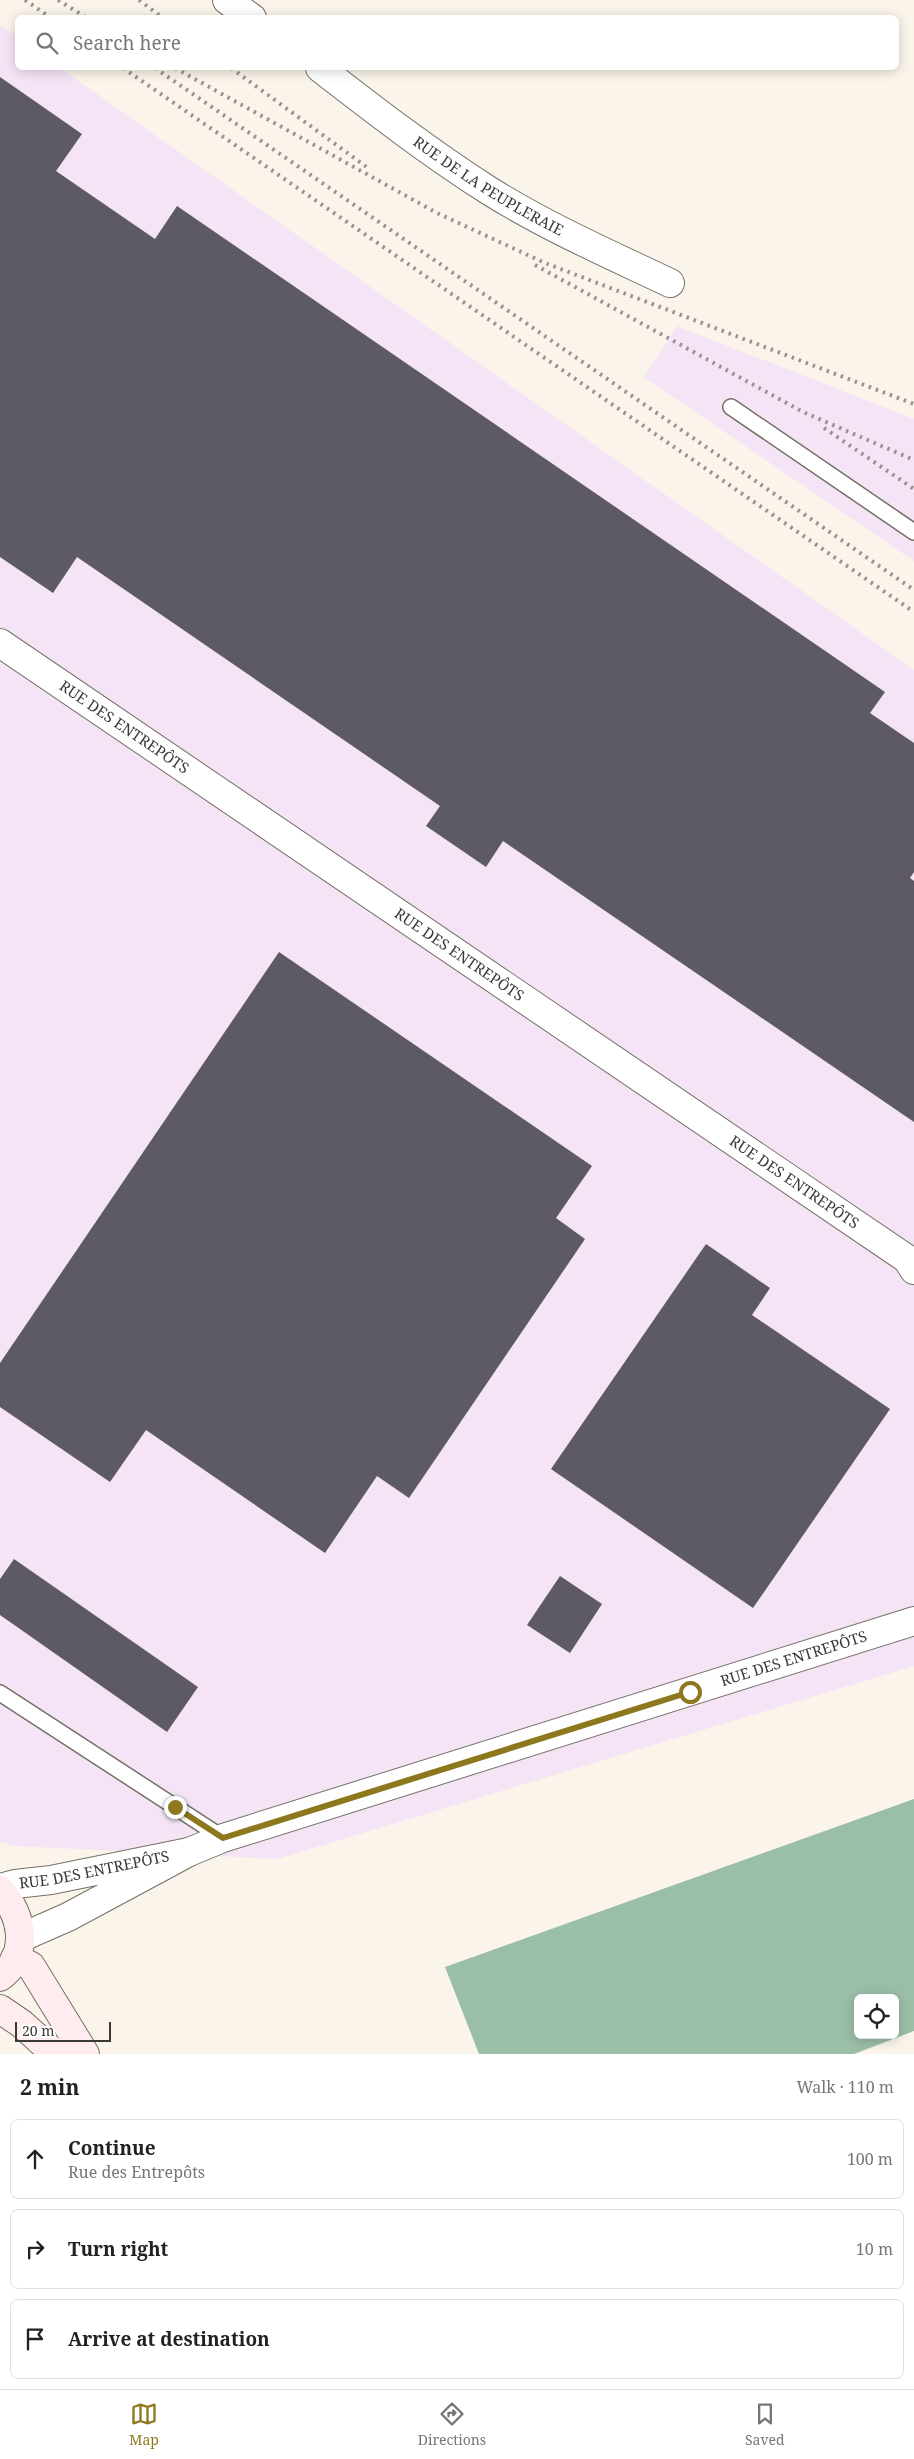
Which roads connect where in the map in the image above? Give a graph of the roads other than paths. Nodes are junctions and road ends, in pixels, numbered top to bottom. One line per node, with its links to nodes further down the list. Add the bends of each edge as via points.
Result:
1 (227, 0): 2 (street)
2 (248, 15)
3 (323, 70): 4 (street, RUE DE LA PEUPLERAIE, via 488,191)
4 (670, 283)
5 (731, 407): 6 (lane)
6 (914, 532)
7 (0, 643): 8 (street, RUE DES ENTREPÔTS, via 907,1259)
8 (914, 1270)
9 (914, 1621): 11 (street, RUE DES ENTREPÔTS)
10 (0, 1693): 11 (lane)
11 (223, 1838): 12 (street, RUE DES ENTREPÔTS)
12 (189, 1852): 13 (street, RUE DES ENTREPÔTS); 14 (street, RUE DES ENTREPÔTS, via 68,1917)
13 (0, 1889): 14 (main road, via 11,1902 19,1920)
14 (12, 1958): 17 (main road, via 31,1966)
15 (0, 2009): 16 (main road, via 22,2024)
16 (54, 2054)
17 (85, 2054)

